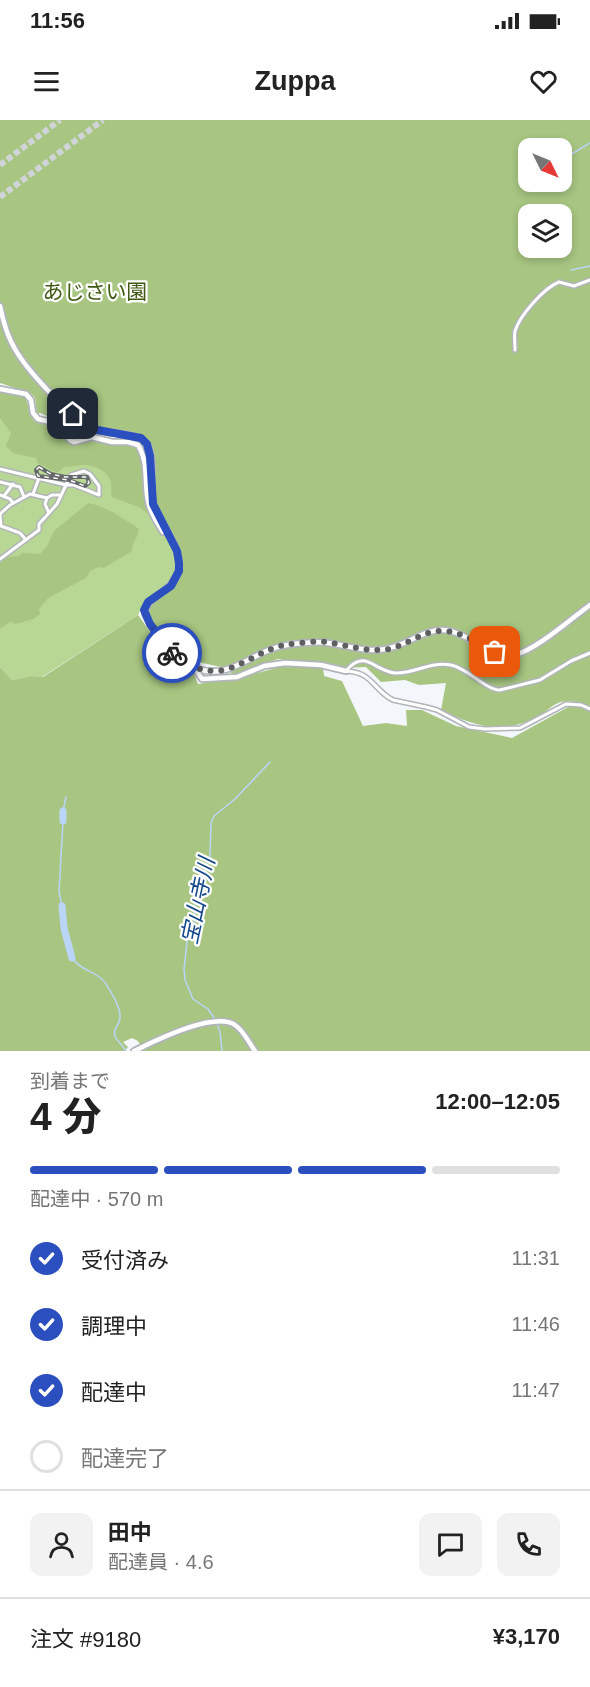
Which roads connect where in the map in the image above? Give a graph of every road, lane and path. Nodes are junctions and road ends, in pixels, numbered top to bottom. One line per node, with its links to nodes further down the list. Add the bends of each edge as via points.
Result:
1 (590, 279): 3 (street, via 574,286 559,282 533,300 515,332)
2 (0, 306): 18 (street, via 15,350 63,405 92,429 141,438 147,444 153,504)
3 (515, 350)
4 (0, 389): 18 (street, via 26,394 38,419 54,423 74,442 92,437 138,445 145,460 148,503)
5 (0, 469): 6 (street)
6 (39, 478): 9 (street); 10 (street)
7 (0, 482): 8 (street)
8 (13, 484): 11 (street); 13 (street, via 20,487)
9 (66, 485): 9 (street, via 74,485 99,495 99,486 84,471 71,475); 12 (street)
10 (33, 494): 13 (street); 14 (street)
11 (2, 495): 15 (street)
12 (61, 495): 14 (street); 17 (street)
13 (24, 497): 15 (street)
14 (47, 498): 17 (street)
15 (14, 503): 16 (street)
16 (0, 513): 19 (street, via 1,526)
17 (49, 514): 19 (street, via 39,524 39,530)
18 (167, 534): 23 (street, via 177,551 179,571 171,586 147,605 145,614 173,654)
19 (26, 540): 20 (street)
20 (0, 559)
21 (590, 604): 23 (street, via 516,655 503,655 459,634 441,630 375,651 313,642 272,648 228,669)
22 (590, 653): 24 (street, via 540,680 500,690 450,665 392,673 357,660)
23 (194, 667): 24 (street, via 201,680 237,677 285,663)
24 (346, 671): 25 (street, via 366,676 393,700 437,710 469,727 520,728 566,704)
25 (590, 709)
26 (134, 1051): 27 (street, via 220,1020 236,1026)
27 (255, 1051)

